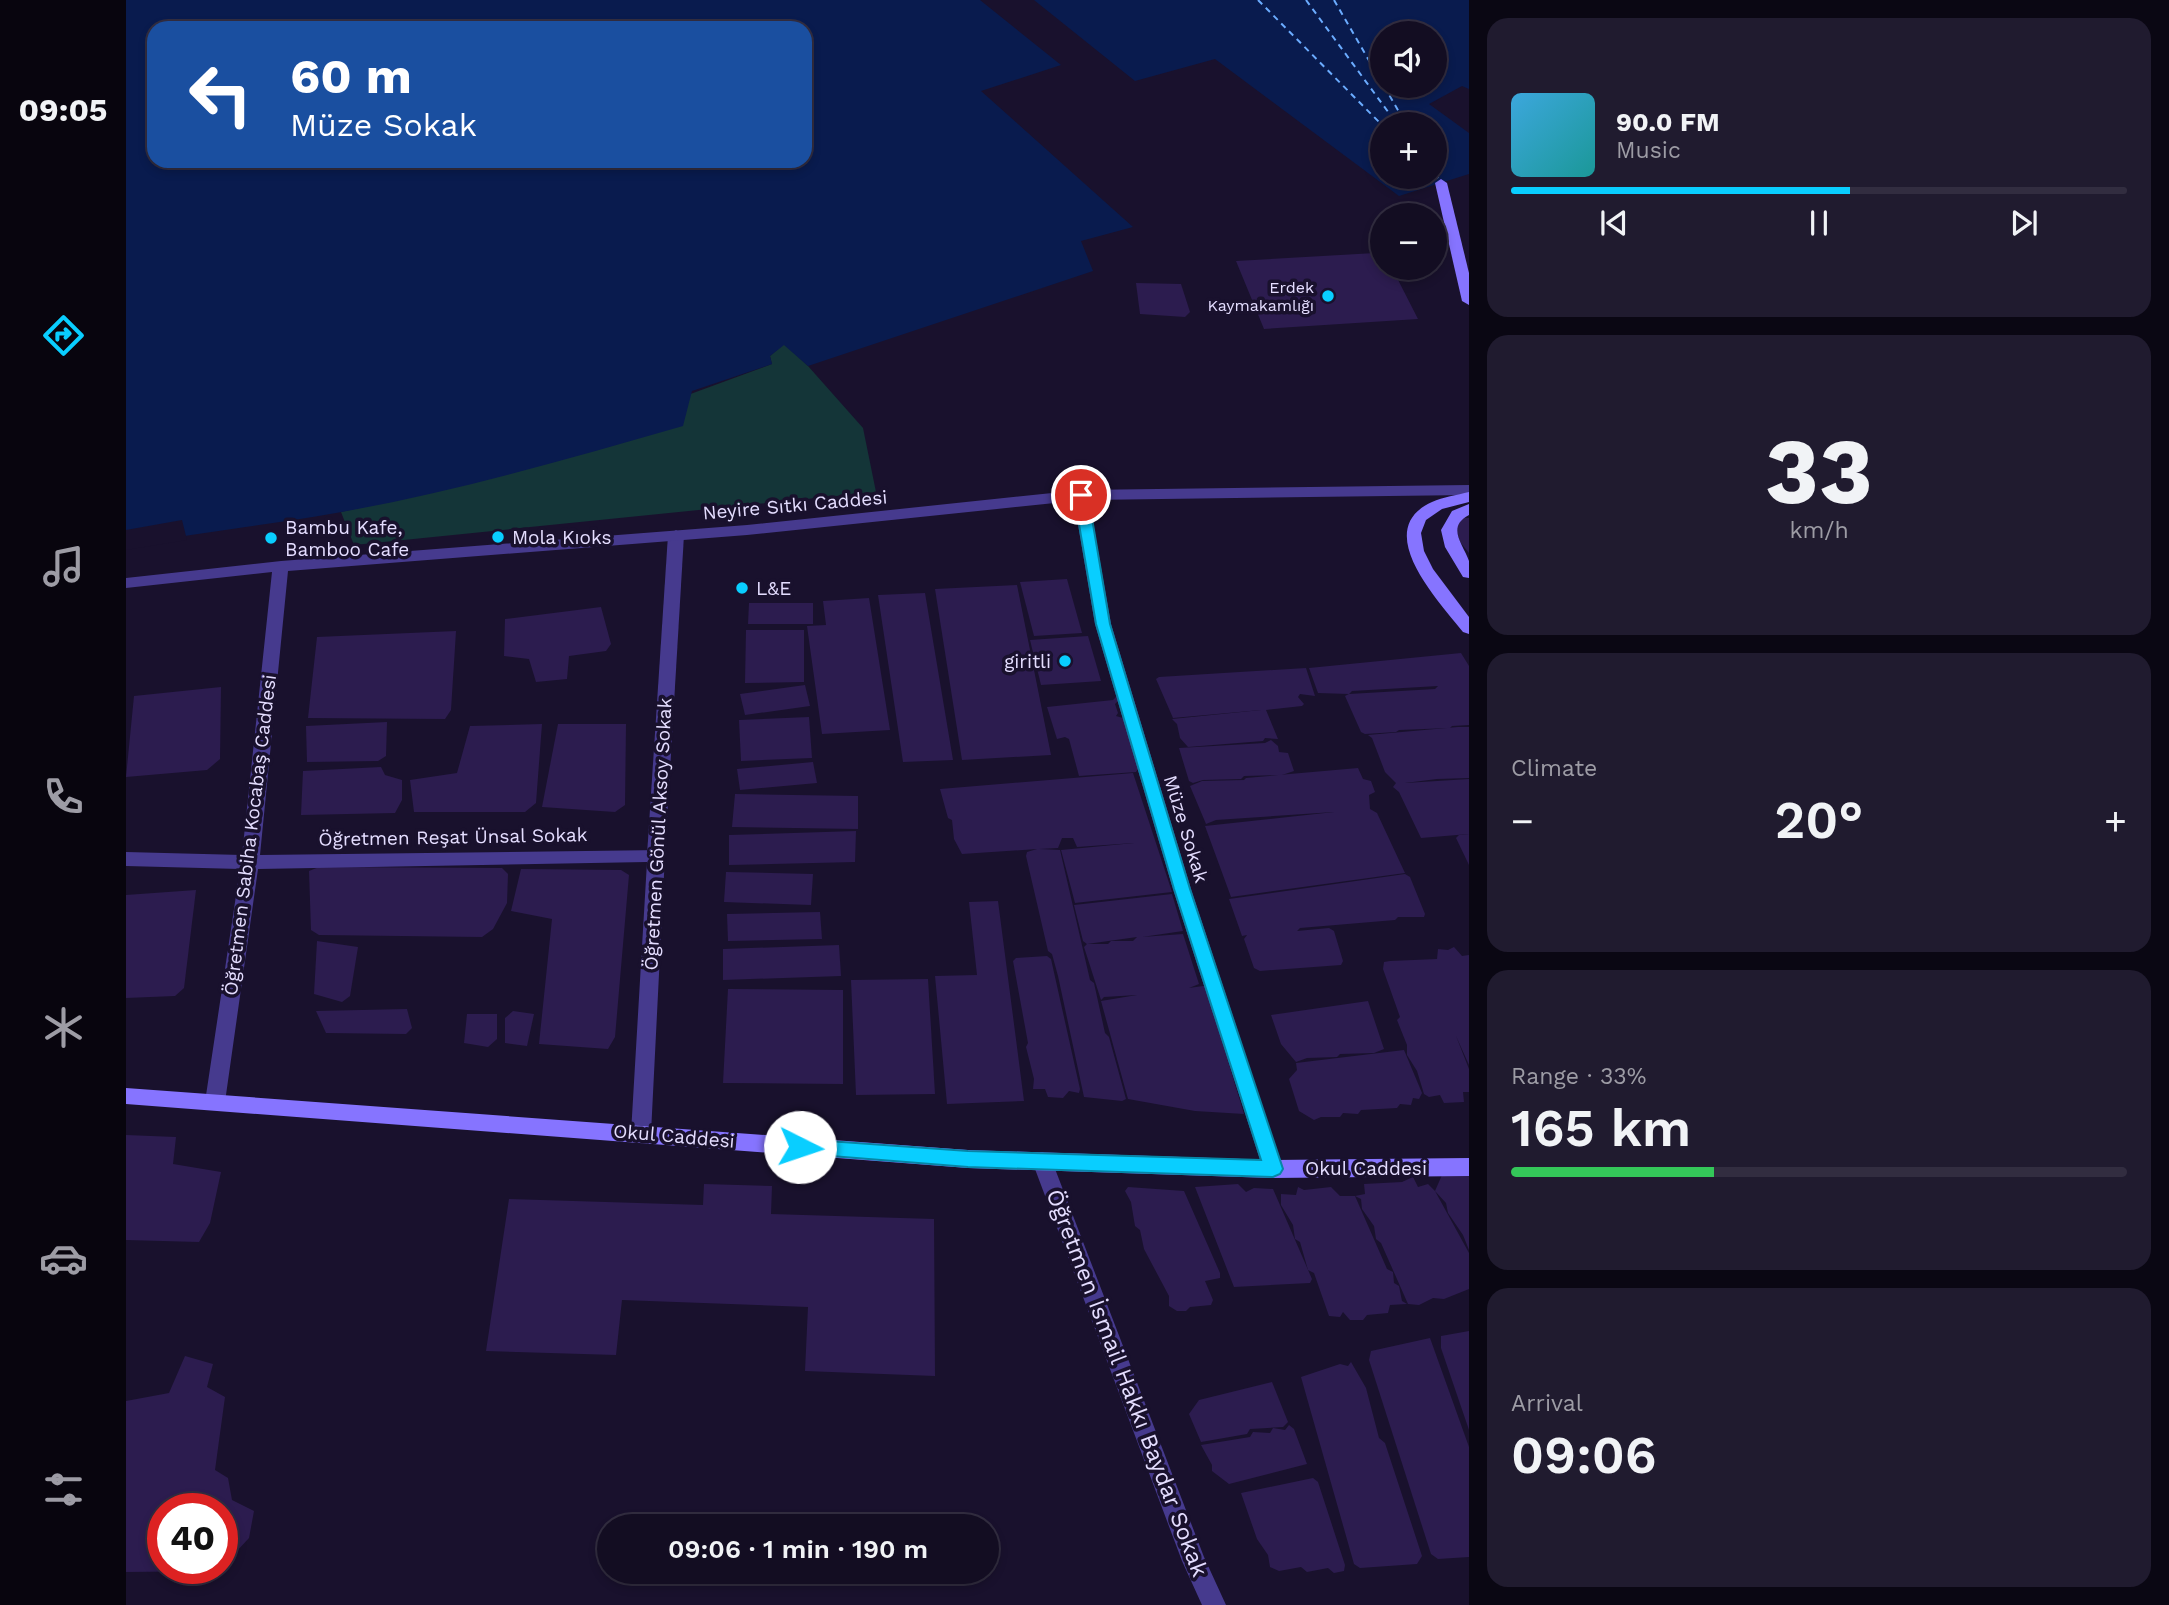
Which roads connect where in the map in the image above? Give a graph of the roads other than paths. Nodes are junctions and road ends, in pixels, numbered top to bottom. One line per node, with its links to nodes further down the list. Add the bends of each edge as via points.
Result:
1 (1442, 189): 2 (street)
2 (1469, 301)
3 (1469, 490): 4 (street, Neyire Sıtkı Caddesi)
4 (1081, 495): 7 (street, Neyire Sıtkı Caddesi); 20 (street, Müze Sokak, via 1103,624)
5 (1469, 497): 11 (street, via 1429,510 1414,527 1412,544)
6 (1469, 509): 9 (street, via 1454,520 1447,537)
7 (676, 535): 8 (street, Neyire Sıtkı Caddesi); 12 (street, Öğretmen Gönül Aksoy Sokak)
8 (281, 566): 10 (street, Neyire Sıtkı Caddesi); 14 (street, Öğretmen Sabiha Kocabaş Caddesi)
9 (1469, 573)
10 (126, 583)
11 (1469, 628)
12 (656, 855): 14 (street, Öğretmen Reşat Ünsal Sokak); 17 (street, Öğretmen Gönül Aksoy Sokak)
13 (126, 859): 14 (street, Öğretmen Reşat Ünsal Sokak)
14 (250, 862): 16 (street, Öğretmen Sabiha Kocabaş Caddesi)
15 (126, 1096): 16 (street, Okul Caddesi)
16 (215, 1102): 17 (street, Okul Caddesi)
17 (641, 1133): 18 (street, Okul Caddesi)
18 (1042, 1161): 20 (street, Okul Caddesi); 21 (street, Öğretmen İsmail Hakkı Baydar Sokak)
19 (1469, 1167): 20 (street, Okul Caddesi)
20 (1273, 1169)
21 (1214, 1605)

